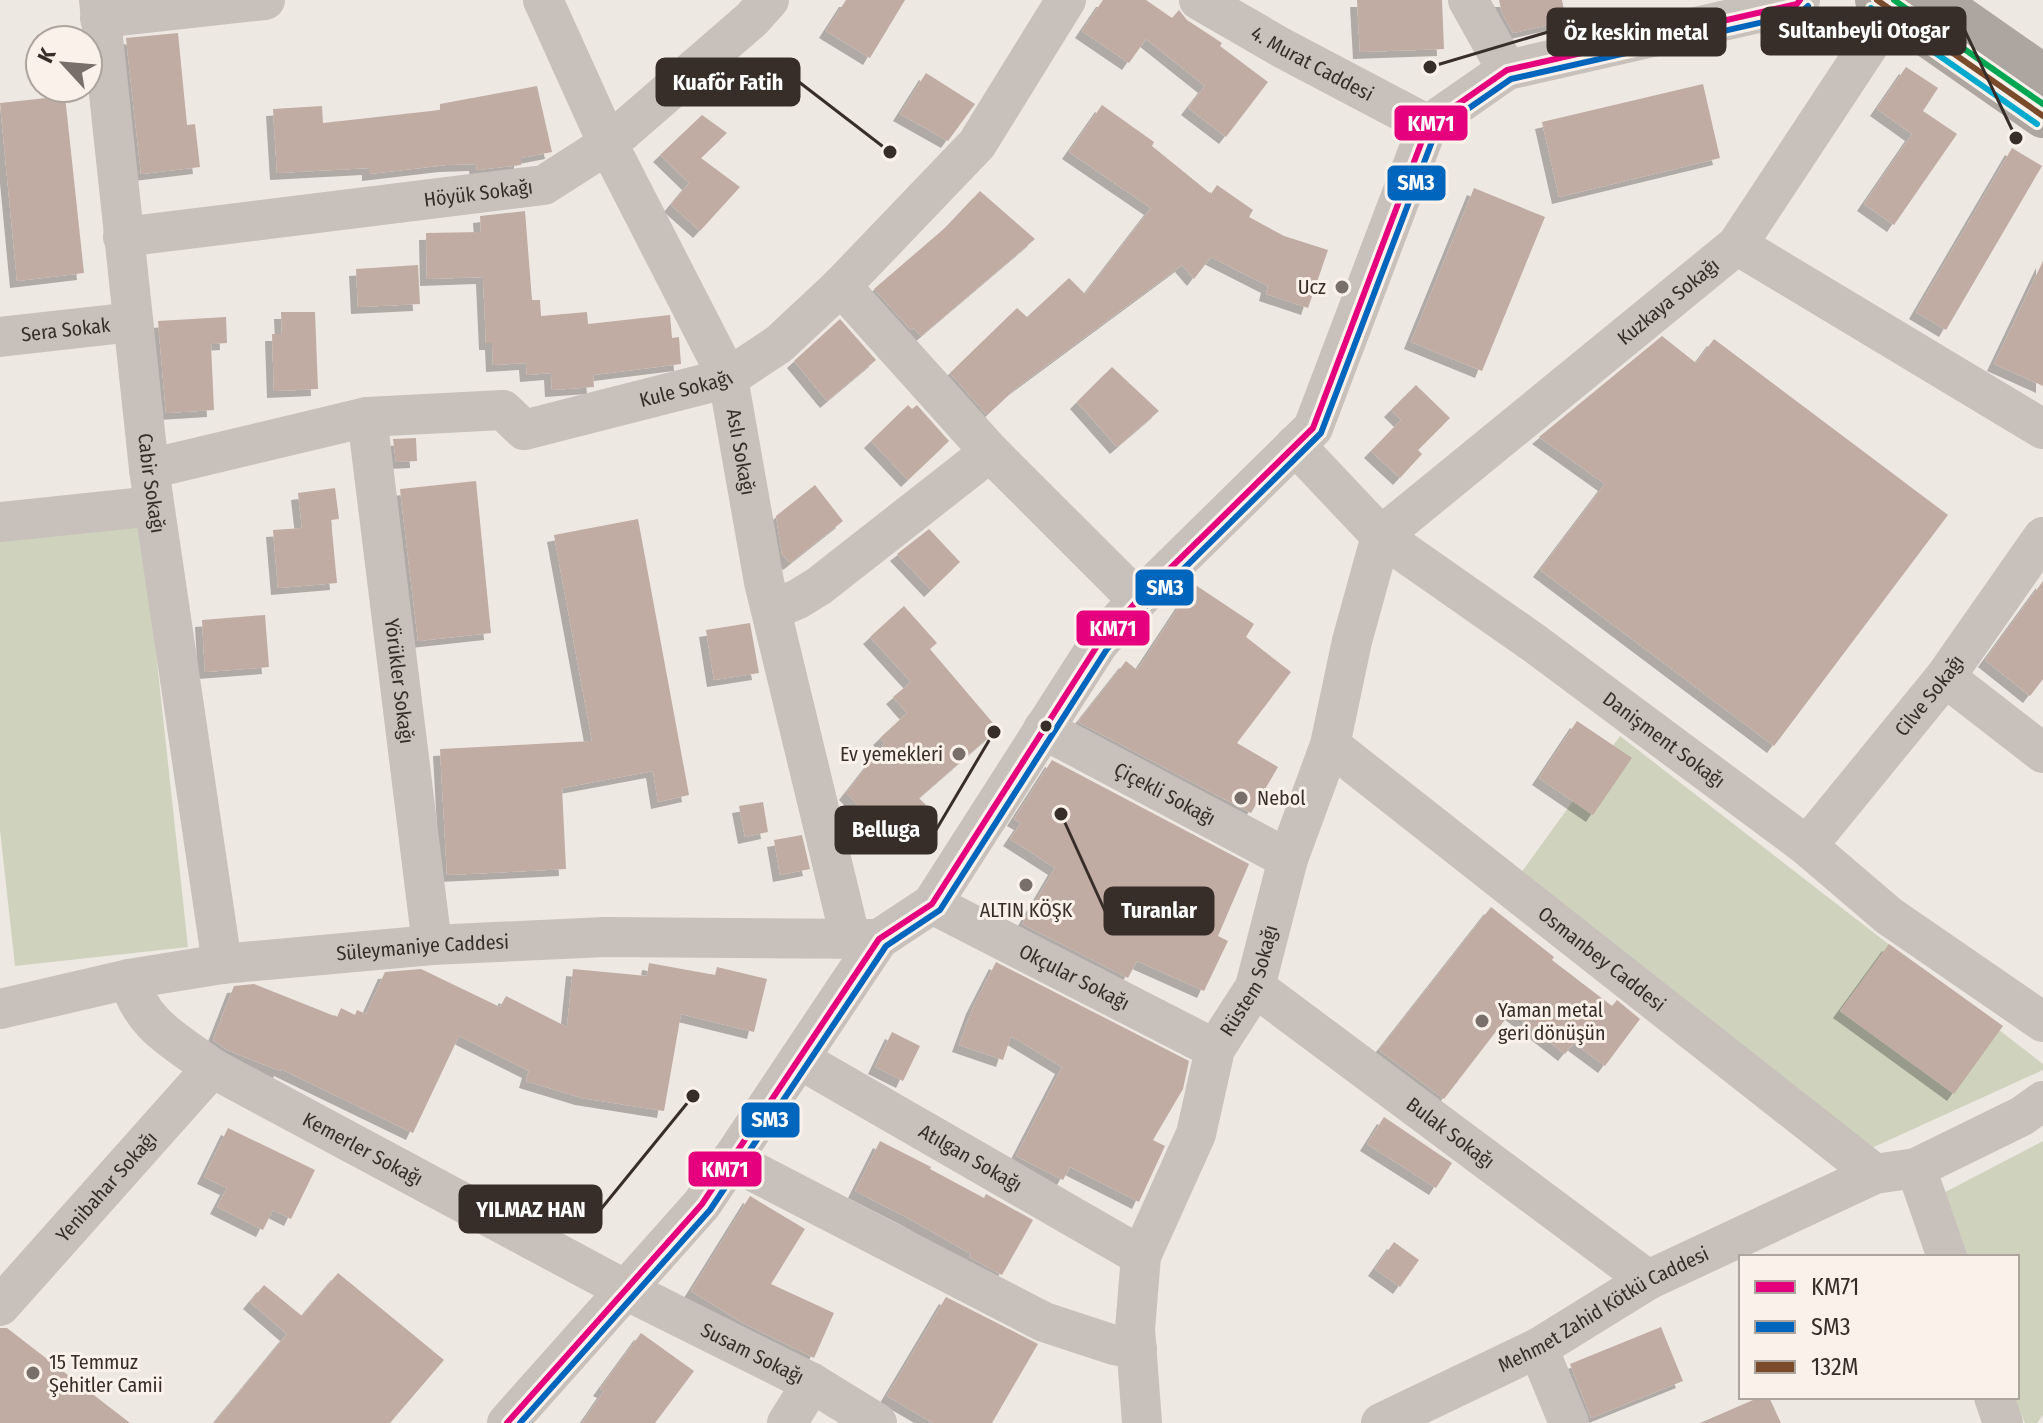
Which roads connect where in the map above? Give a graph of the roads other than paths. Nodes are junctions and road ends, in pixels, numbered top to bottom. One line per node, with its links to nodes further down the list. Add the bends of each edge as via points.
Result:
1 (265, 0): 10 (street)
2 (543, 0): 15 (street, Aslı Sokağı)
3 (769, 0): 15 (street, Höyük Sokağı)
4 (1066, 0): 18 (street, Kule Sokağı, via 977,144)
5 (1199, 0): 14 (street, 4. Murat Caddesi)
6 (1468, 0): 11 (street)
7 (1800, 0): 11 (street)
8 (1935, 0): 12 (main road)
9 (1885, 5): 13 (main road); 17 (street, Kuzkaya Sokağı)
10 (100, 9): 16 (street, Cabir Sokağı)
11 (1507, 70): 14 (street)
12 (2043, 76)
13 (2043, 116)
14 (1428, 125): 24 (street, via 1313,428)
15 (608, 144): 16 (street, Höyük Sokağı, via 544,185); 21 (street, Aslı Sokağı)
16 (123, 237): 19 (street, Cabir Sokağı)
17 (1737, 245): 23 (street); 28 (street, Kuzkaya Sokağı)
18 (841, 286): 21 (street, Kule Sokağı, via 779,344); 25 (street)
19 (133, 322): 20 (street, Sera Sokak); 26 (street, Cabir Sokağı)
20 (0, 337)
21 (728, 378): 22 (street, Kule Sokağı, via 524,430 503,410); 31 (street, Aslı Sokağı)
22 (367, 417): 26 (street, Kule Sokağı); 40 (street, Yörükler Sokağı)
23 (2043, 429)
24 (1295, 445): 28 (street, Danişment Sokağı); 30 (street)
25 (990, 452): 30 (street); 31 (street, via 819,586)
26 (152, 488): 27 (street, Kule Sokağı); 41 (street, Cabir Sokağı)
27 (0, 522)
28 (1381, 536): 34 (street, Rüstem Sokağı); 36 (street, Danişment Sokağı)
29 (2043, 537): 32 (street, Cilve Sokağı)
30 (1138, 600): 33 (street, via 1099,643)
31 (772, 610): 39 (street, Aslı Sokağı)
32 (1945, 677): 35 (street); 36 (street, Cilve Sokağı)
33 (1043, 729): 37 (street, Çiçekli Sokağı); 38 (street)
34 (1330, 745): 37 (street, Rüstem Sokağı); 52 (street, Osmanbey Caddesi)
35 (2043, 753)
36 (1807, 846): 45 (street, Danişment Sokağı, via 1889,916)
37 (1288, 859): 43 (street, Rüstem Sokağı)
38 (932, 904): 39 (street); 46 (street, Okçular Sokağı)
39 (865, 938): 40 (street, Süleymaniye Caddesi, via 605,937); 47 (street)
40 (432, 945): 41 (street, Süleymaniye Caddesi)
41 (222, 964): 42 (street, Süleymaniye Caddesi)
42 (129, 979): 44 (street, Süleymaniye Caddesi); 48 (street, Kemerler Sokağı, via 141,1011 153,1024)
43 (1255, 987): 46 (street, Rüstem Sokağı); 55 (street, Bulak Sokağı)
44 (0, 1009)
45 (2043, 1022)
46 (1215, 1049): 54 (street, Rüstem Sokağı, via 1196,1134)
47 (799, 1059): 50 (street); 54 (street, Atılgan Sokağı)
48 (212, 1068): 56 (street, Kemerler Sokağı); 57 (street, Yenibahar Sokağı)
49 (2043, 1101): 51 (street, Mehmet Zahid Kötkü Caddesi)
50 (731, 1160): 56 (street, via 702,1204); 59 (street, via 1044,1322)
51 (1916, 1168): 52 (street, Mehmet Zahid Kötkü Caddesi); 53 (street)
52 (1875, 1174): 55 (street, Mehmet Zahid Kötkü Caddesi)
53 (1946, 1255)
54 (1141, 1256): 59 (street, Rüstem Sokağı)
55 (1648, 1280): 58 (street, Mehmet Zahid Kötkü Caddesi)
56 (624, 1289): 60 (street, Susam Sokağı); 63 (street)
57 (0, 1306)
58 (1538, 1348): 62 (street, Mehmet Zahid Kötkü Caddesi); 67 (street)
59 (1137, 1349): 66 (street, Rüstem Sokağı)
60 (812, 1383): 64 (street); 65 (street, Susam Sokağı)
61 (1995, 1399): 68 (street)
62 (1386, 1422)
63 (507, 1423)
64 (787, 1423)
65 (877, 1423)
66 (1142, 1423)
67 (1569, 1423)
68 (2003, 1423)

